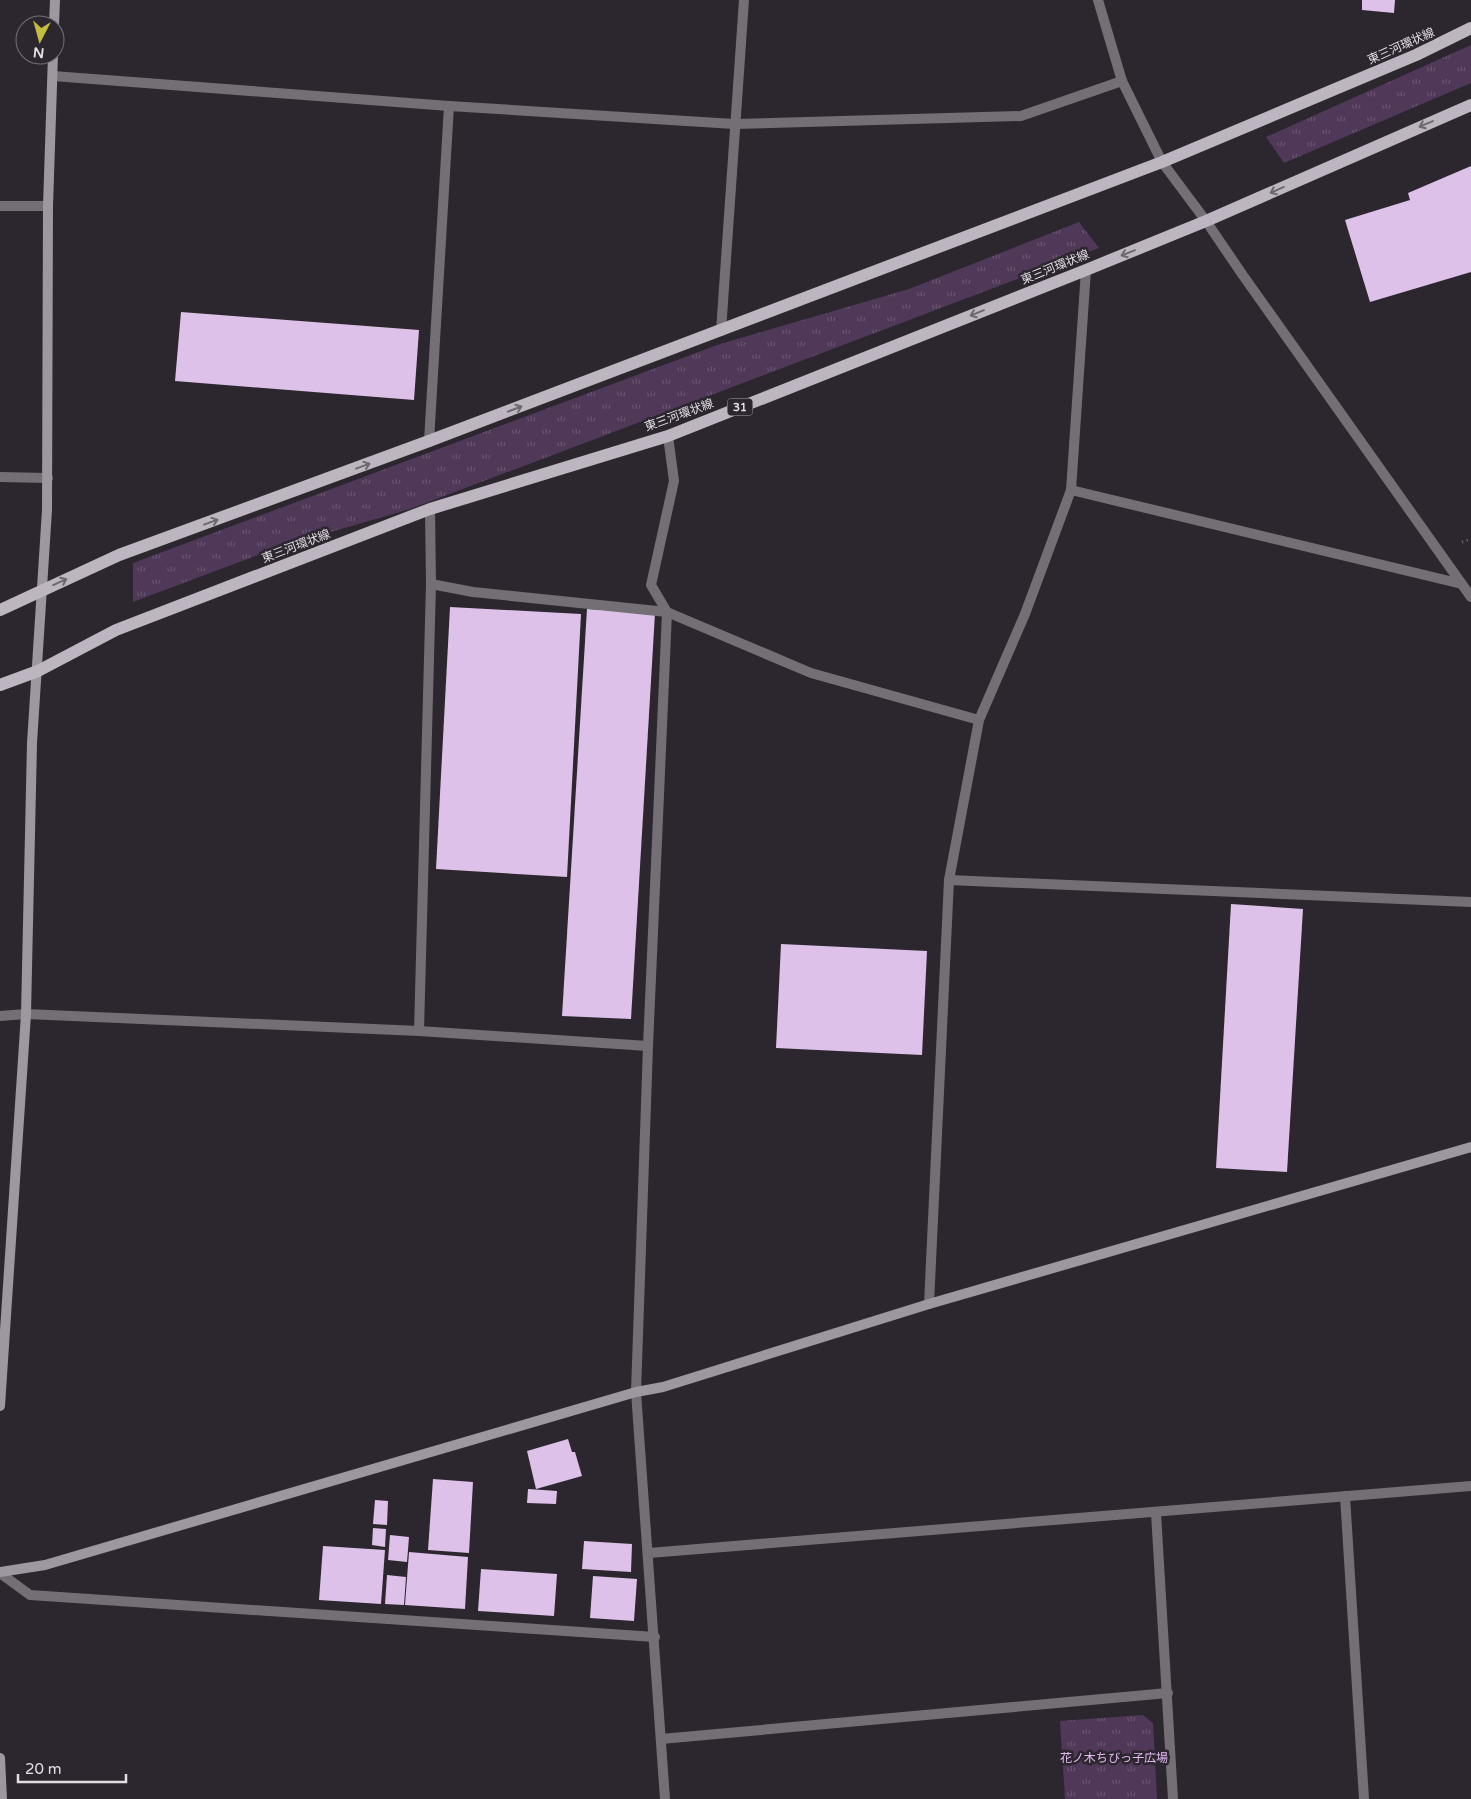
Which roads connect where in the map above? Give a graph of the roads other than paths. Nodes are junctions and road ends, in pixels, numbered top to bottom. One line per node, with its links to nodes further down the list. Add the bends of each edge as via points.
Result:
1 (55, 0): 4 (street)
2 (744, 0): 11 (street)
3 (1098, 0): 8 (street)
4 (54, 15)
5 (1471, 28): 12 (main road, 東三河環状線, via 1416,55)
6 (53, 65): 7 (street)
7 (52, 76): 10 (street); 14 (street)
8 (1122, 81): 11 (street, via 1021,116); 12 (street)
9 (1471, 105): 15 (main road, 東三河環状線 / 31, one-way to 15)
10 (449, 106): 11 (street); 19 (street)
11 (734, 124): 17 (street)
12 (1162, 162): 15 (street); 17 (main road, 東三河環状線)
13 (0, 206): 14 (street)
14 (48, 206): 21 (street)
15 (1206, 221): 16 (main road, 東三河環状線 / 31, one-way to 16); 25 (street)
16 (1086, 270): 18 (main road, 東三河環状線 / 31, one-way to 18); 22 (street)
17 (721, 331): 19 (main road, 東三河環状線, one-way to 17)
18 (668, 436): 23 (main road, 東三河環状線 / 31); 29 (street, via 674,481 651,585)
19 (430, 442): 26 (main road, 東三河環状線, one-way to 19, via 119,555)
20 (0, 477): 21 (street)
21 (48, 478): 26 (street)
22 (1071, 490): 25 (street); 32 (street, via 1025,614)
23 (430, 509): 24 (street); 30 (main road, 東三河環状線 / 31, via 116,630)
24 (431, 584): 29 (street, via 473,592); 37 (street)
25 (1462, 584): 27 (street)
26 (41, 590): 28 (main road, 東三河環状線); 30 (street)
27 (1471, 597)
28 (0, 610)
29 (667, 612): 32 (street, via 812,673); 38 (street)
30 (38, 671): 31 (main road, 東三河環状線 / 31); 35 (street, via 32,743)
31 (0, 685)
32 (979, 720): 33 (street)
33 (949, 880): 34 (street); 40 (street)
34 (1471, 902)
35 (26, 1014): 36 (street); 37 (street); 42 (street)
36 (0, 1016)
37 (419, 1031): 38 (street)
38 (648, 1046): 41 (street)
39 (1471, 1147): 40 (street)
40 (928, 1304): 41 (street, via 663,1387)
41 (636, 1392): 46 (street); 47 (street, via 45,1564)
42 (0, 1406)
43 (1471, 1486): 44 (street)
44 (1345, 1496): 45 (street); 55 (street)
45 (1156, 1513): 46 (street); 49 (street)
46 (649, 1553): 48 (street)
47 (0, 1573): 48 (street, via 30,1595)
48 (654, 1637): 50 (street)
49 (1168, 1693): 50 (street); 54 (street)
50 (661, 1739): 53 (street)
51 (0, 1758): 52 (street)
52 (2, 1799)
53 (665, 1799)
54 (1173, 1799)
55 (1364, 1799)

